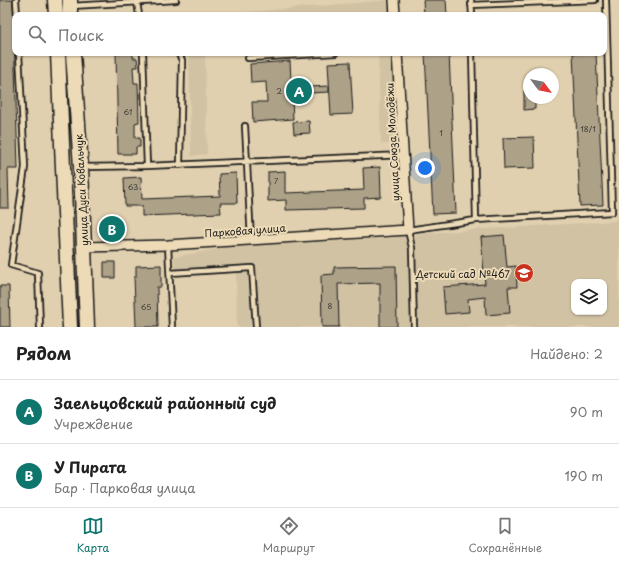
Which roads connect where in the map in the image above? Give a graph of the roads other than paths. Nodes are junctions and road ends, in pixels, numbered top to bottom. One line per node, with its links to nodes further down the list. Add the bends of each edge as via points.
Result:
1 (16, 0): 10 (lane)
2 (55, 0): 11 (main road)
3 (176, 0): 7 (lane)
4 (394, 0): 13 (street)
5 (595, 0): 8 (lane)
6 (606, 0): 14 (lane)
7 (137, 2): 9 (lane); 12 (lane)
8 (471, 3)
9 (70, 7)
10 (17, 12)
11 (56, 12)
12 (139, 12)
13 (395, 12)
14 (606, 12)
15 (607, 35): 31 (lane, via 612,212)
16 (19, 56): 37 (lane, via 25,167 12,265 38,273)
17 (58, 56): 38 (main road, улица Дуси Ковальчук)
18 (73, 56): 30 (main road, улица Дуси Ковальчук)
19 (143, 56): 29 (lane)
20 (180, 56): 28 (lane, via 182,60)
21 (283, 56): 24 (lane)
22 (397, 56): 26 (street, улица Союза Молодёжи)
23 (472, 56): 31 (lane)
24 (248, 58)
25 (246, 126): 27 (lane)
26 (404, 155): 27 (lane); 32 (street, улица Союза Молодёжи)
27 (247, 162): 28 (lane); 33 (lane)
28 (180, 165): 29 (lane)
29 (147, 166): 30 (lane)
30 (81, 167): 35 (main road, улица Дуси Ковальчук)
31 (476, 220): 32 (lane)
32 (408, 230): 33 (street, Парковая улица); 42 (lane, via 412,248)
33 (251, 240): 34 (street, Парковая улица)
34 (168, 245): 35 (street, Парковая улица); 36 (lane)
35 (84, 247): 39 (main road, улица Дуси Ковальчук)
36 (170, 273): 40 (lane); 41 (lane, via 252,268)
37 (40, 327)
38 (70, 327)
39 (87, 327)
40 (172, 327)
41 (256, 327)
42 (414, 327)

